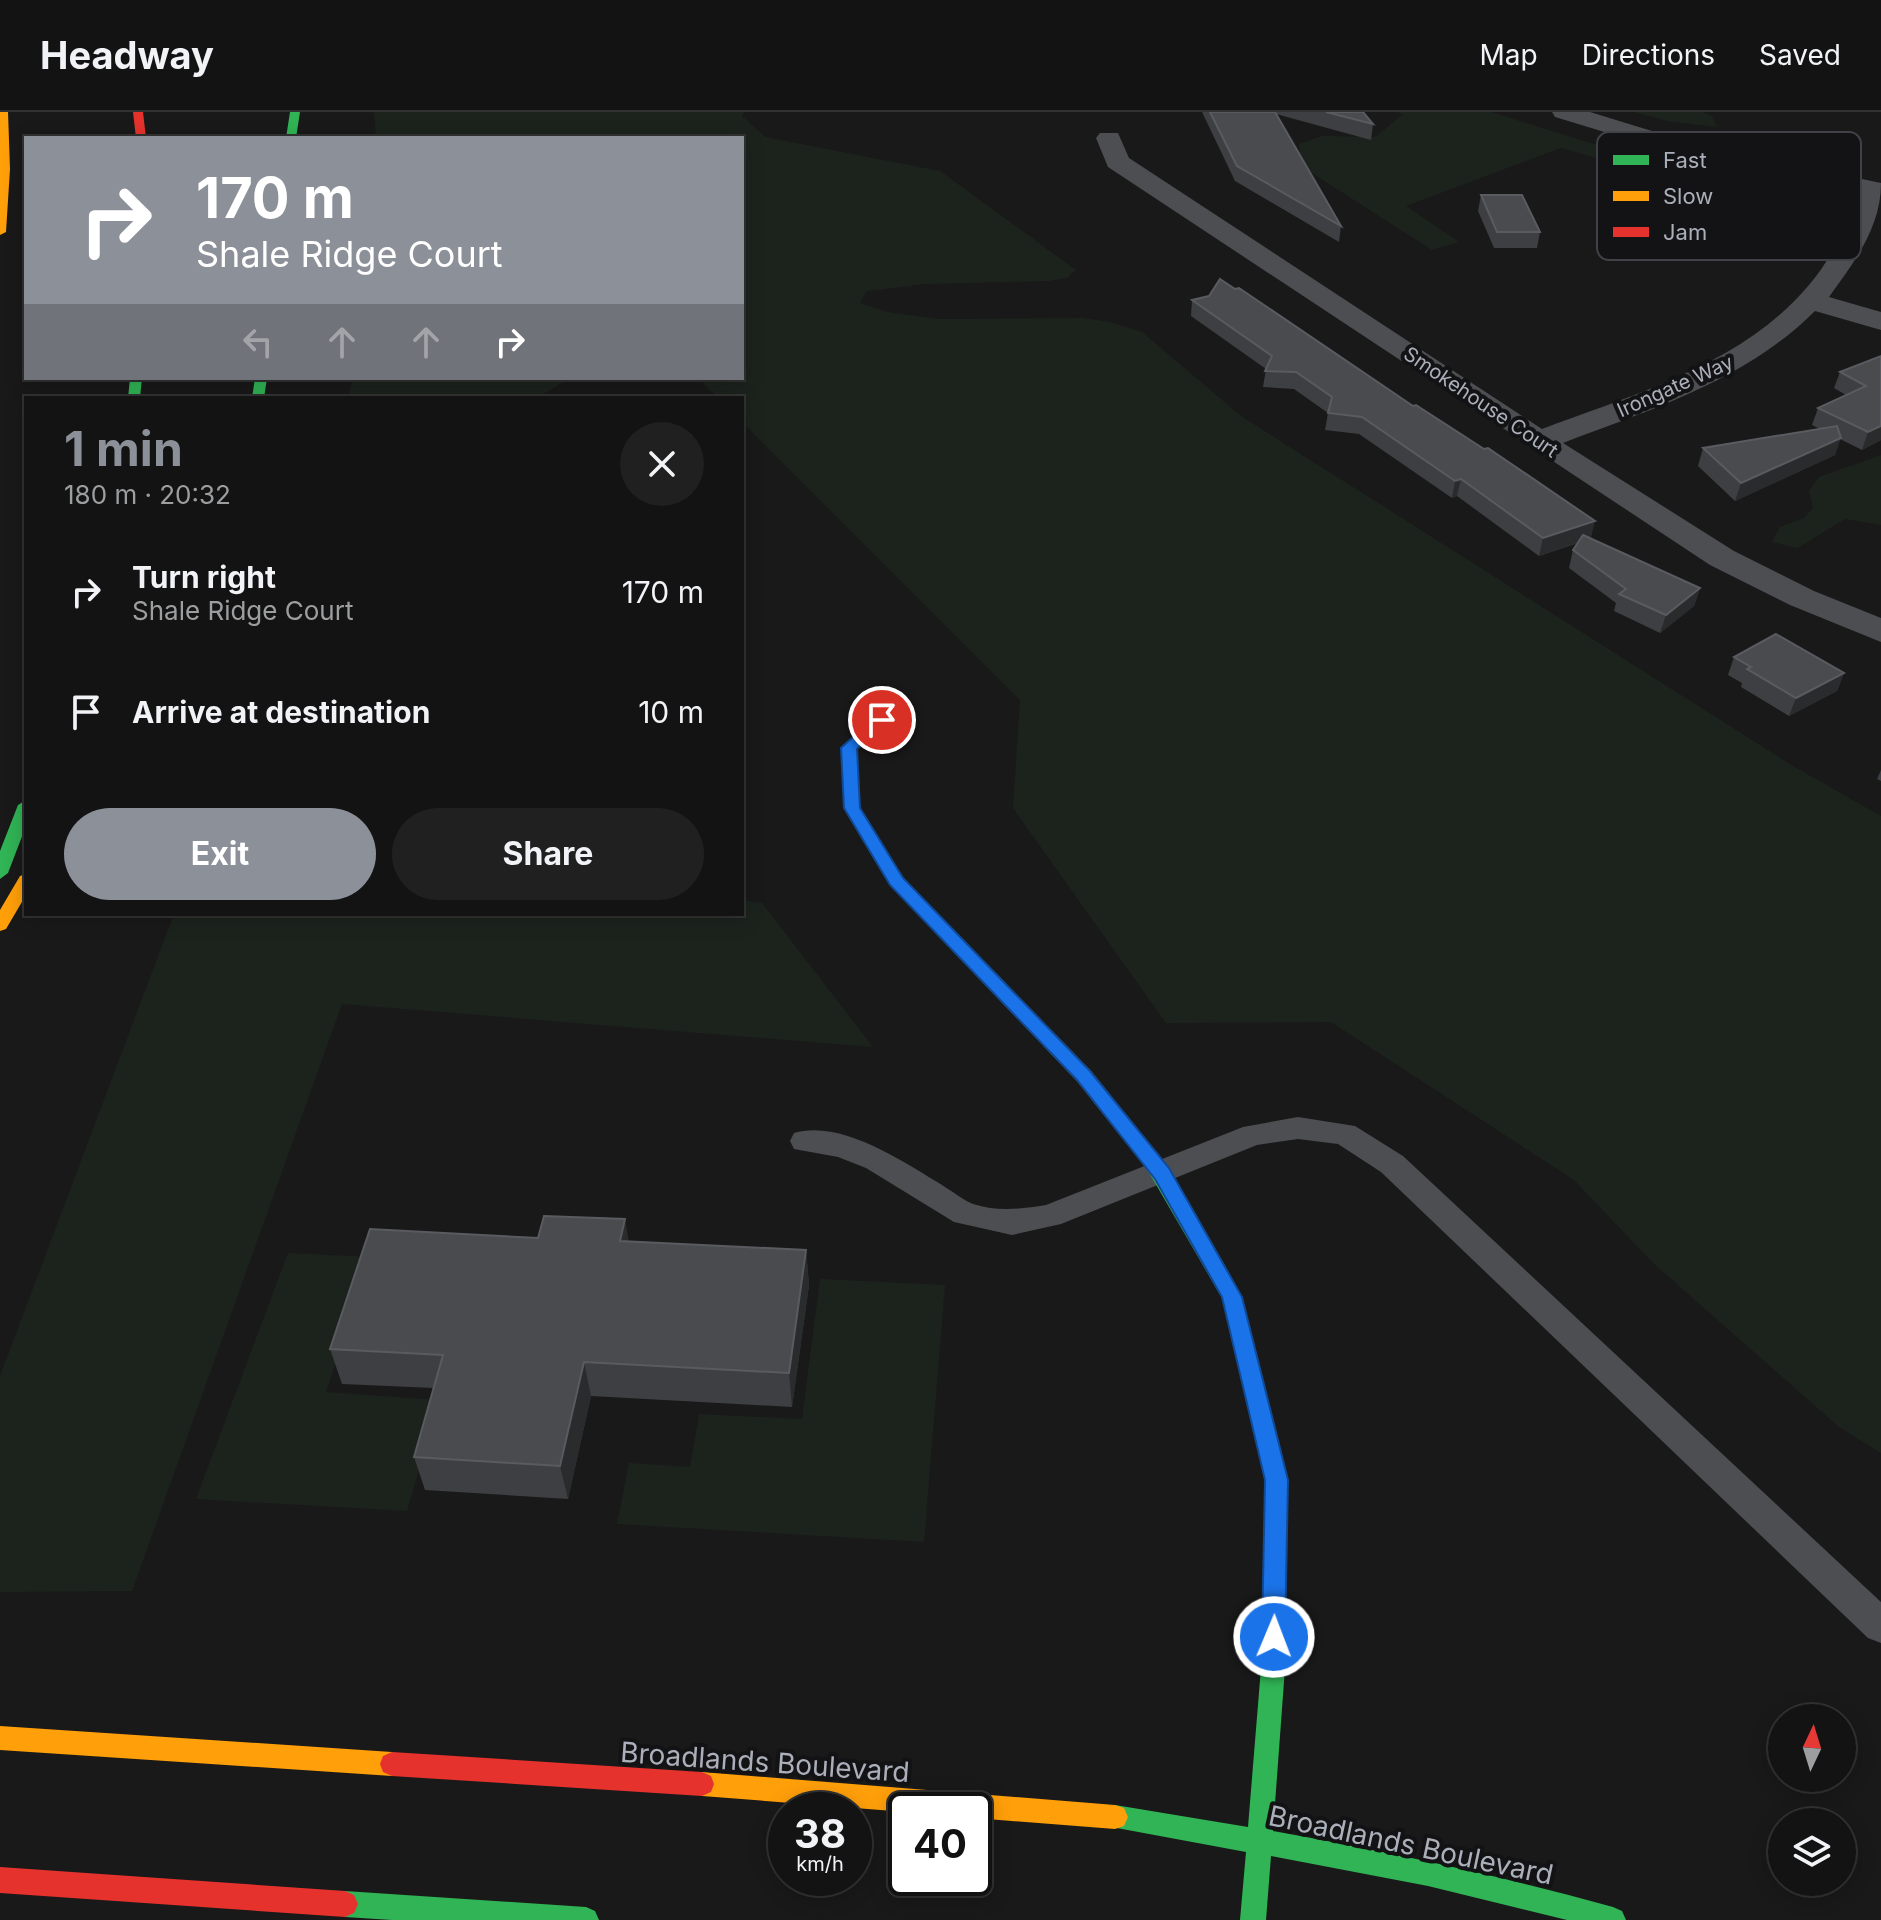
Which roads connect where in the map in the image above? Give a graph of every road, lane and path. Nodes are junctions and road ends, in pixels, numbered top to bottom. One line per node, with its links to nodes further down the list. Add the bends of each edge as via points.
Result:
1 (3, 112): 11 (main road)
2 (138, 112): 6 (main road)
3 (295, 112): 7 (main road)
4 (1564, 112): 5 (street)
5 (1630, 132)
6 (141, 136)
7 (291, 136)
8 (1109, 138): 15 (street, Smokehouse Court, via 1117,162)
9 (1878, 191): 10 (street, Irongate Way)
10 (1861, 227)
11 (0, 232)
12 (1843, 260): 13 (street, Irongate Way)
13 (1812, 301): 14 (street); 15 (street, Irongate Way, via 1718,370)
14 (1881, 321)
15 (1539, 441): 16 (street, Smokehouse Court, via 1722,558)
16 (1881, 631)
17 (898, 706): 23 (main road, via 849,748 852,808 896,881 1084,1076)
18 (24, 810): 19 (main road)
19 (0, 873)
20 (24, 883): 21 (main road)
21 (0, 925)
22 (805, 1141): 23 (lane, via 841,1146 877,1160 965,1214 1012,1223 1050,1216)
23 (1162, 1174): 24 (lane, via 1253,1135 1298,1128 1345,1134 1392,1164); 26 (main road, via 1232,1297 1276,1480 1273,1668)
24 (1881, 1626)
25 (0, 1738): 26 (main road, Broadlands Boulevard, via 1114,1817)
26 (1259, 1841): 29 (main road); 30 (main road, Broadlands Boulevard, via 1535,1897)
27 (0, 1880): 28 (main road)
28 (586, 1920)
29 (1253, 1920)
30 (1613, 1920)

